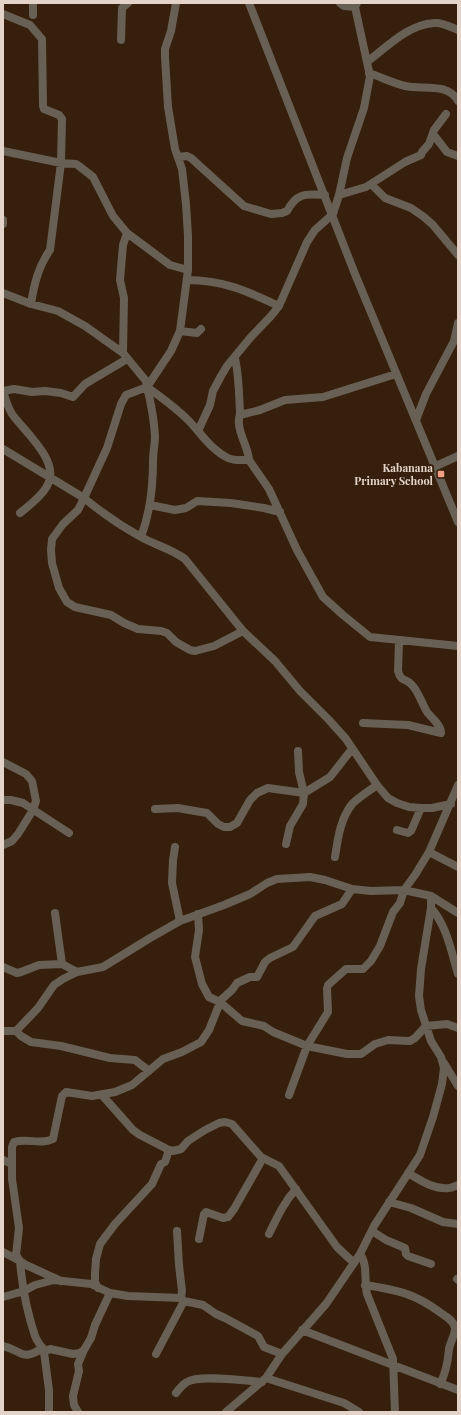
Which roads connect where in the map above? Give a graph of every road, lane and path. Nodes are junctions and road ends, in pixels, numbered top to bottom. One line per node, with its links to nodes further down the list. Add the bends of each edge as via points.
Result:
1 (33, 3): 8 (street)
2 (128, 3): 10 (street, via 122,8)
3 (176, 3): 18 (street, via 165,57 168,107)
4 (249, 3): 21 (street)
5 (340, 3): 6 (street, via 344,6)
6 (356, 5): 11 (street)
7 (3, 14): 19 (street, via 30,25 42,39 43,106 44,109 61,117)
8 (33, 15)
9 (458, 30): 11 (street, via 435,23 413,28)
10 (121, 40)
11 (367, 62): 12 (street)
12 (369, 73): 13 (street, via 406,86 449,91); 22 (street, via 364,108 347,158)
13 (458, 101)
14 (446, 114): 15 (street)
15 (433, 134): 17 (street, via 446,152); 20 (street, via 421,155)
16 (3, 151): 19 (street)
17 (458, 156)
18 (178, 157): 21 (street, via 191,158 244,206 266,213 278,214 287,211 294,200 305,194); 28 (street, via 186,204)
19 (61, 162): 26 (street, via 76,164 93,177 113,216); 31 (street, via 50,250 43,260)
20 (371, 184): 22 (street); 27 (street, via 385,198 411,208 424,217)
21 (325, 195): 23 (street)
22 (339, 195): 23 (street)
23 (333, 214): 32 (street, via 315,230 307,242); 38 (street)
24 (3, 220): 25 (street)
25 (3, 224)
26 (127, 233): 28 (street, via 170,265); 36 (street, via 123,245 120,280 124,298)
27 (458, 255)
28 (188, 270): 29 (street)
29 (187, 280): 32 (street, via 202,280 239,288); 35 (street)
30 (3, 293): 31 (street)
31 (31, 304): 36 (street, via 58,311 85,326)
32 (279, 306): 37 (street)
33 (458, 324): 42 (street, via 454,341 426,394)
34 (201, 329): 35 (street, via 197,333)
35 (180, 331): 39 (street, via 172,351)
36 (125, 356): 39 (street, via 146,381); 40 (street, via 85,384 73,397 45,391)
37 (235, 358): 41 (street); 43 (street, via 217,382)
38 (396, 374): 41 (street, via 323,397 285,400); 42 (street)
39 (147, 387): 43 (street); 49 (street, via 126,395 123,400 107,448); 50 (street, via 155,437)
40 (3, 391): 48 (street, via 11,413 46,457 50,466)
41 (240, 415): 46 (street, via 238,423)
42 (416, 420): 47 (street)
43 (198, 431): 46 (street, via 204,440 230,459)
44 (3, 449): 48 (street)
45 (458, 456): 47 (street)
46 (250, 460): 51 (street)
47 (436, 466): 53 (street)
48 (50, 477): 49 (street); 52 (street, via 48,485)
49 (84, 498): 54 (street); 55 (street, via 78,510 52,539 55,577 67,602 75,607 111,615 138,629 162,631 176,642 195,651 214,646)
50 (150, 505): 51 (street, via 176,510 186,508 197,501 231,503); 54 (street)
51 (280, 512): 56 (street, via 323,597 370,637)
52 (20, 513)
53 (458, 522)
54 (141, 537): 55 (street, via 185,559)
55 (243, 631): 59 (street, via 275,661 346,739)
56 (399, 641): 57 (street); 58 (street, via 399,676 411,683 441,733 408,725)
57 (458, 646)
58 (363, 723)
59 (352, 750): 62 (street); 64 (street, via 330,776)
60 (298, 751): 64 (street)
61 (3, 762): 69 (street, via 26,774 32,781 36,801)
62 (377, 785): 67 (street, via 388,798 397,803); 76 (street, via 352,804 344,817)
63 (458, 785): 66 (street)
64 (304, 793): 68 (street, via 268,788 257,793 237,823 230,827 224,827 207,813 195,810); 72 (street, via 303,804 290,826)
65 (3, 800): 69 (street, via 23,803)
66 (451, 804): 67 (street); 75 (street)
67 (421, 808): 70 (street, via 411,831 408,833)
68 (155, 809)
69 (33, 810): 71 (street); 73 (street, via 12,841)
70 (397, 830)
71 (69, 833)
72 (286, 844)
73 (3, 845)
74 (175, 847): 87 (street, via 172,883)
75 (429, 852): 77 (street); 78 (street)
76 (335, 857)
77 (458, 867)
78 (415, 875): 80 (street); 81 (street)
79 (352, 889): 80 (street); 86 (street, via 310,877 278,879 250,894); 92 (street, via 342,904 315,916 293,947 270,958 257,977 250,977 237,983)
80 (404, 890): 81 (street); 96 (street, via 371,961 363,969 346,969 328,985 328,1012)
81 (415, 892): 82 (street)
82 (431, 896): 83 (street); 85 (street)
83 (431, 908): 91 (street, via 438,915 446,932); 93 (street, via 419,986)
84 (55, 913): 88 (street)
85 (458, 913)
86 (198, 914): 87 (street); 92 (street, via 199,930 195,957 197,968 209,997)
87 (180, 921): 90 (street, via 103,967)
88 (62, 964): 89 (street, via 39,965 17,973); 90 (street)
89 (3, 967)
90 (77, 972): 95 (street, via 54,985 38,1008)
91 (458, 974)
92 (220, 1002): 96 (street, via 242,1021 264,1026); 98 (street, via 209,1030 201,1042 163,1059)
93 (426, 1026): 94 (street, via 447,1024); 96 (street, via 410,1041 388,1040 361,1054 347,1054); 97 (street, via 431,1041)
94 (458, 1028)
95 (7, 1033): 98 (street, via 21,1036 31,1042 61,1046 110,1058 135,1060)
96 (307, 1046): 101 (street)
97 (441, 1057): 99 (street); 106 (street, via 444,1068 434,1117 420,1155)
98 (149, 1071): 100 (street, via 132,1085)
99 (458, 1086)
100 (102, 1095): 102 (street, via 133,1130); 105 (street, via 64,1093 53,1139 42,1142 14,1142)
101 (289, 1095)
102 (169, 1150): 103 (street, via 182,1149 188,1141 205,1130 225,1122 232,1124); 122 (street, via 152,1184 100,1244 95,1273)
103 (263, 1158): 108 (street, via 279,1166); 114 (street, via 228,1217 206,1212 204,1214)
104 (3, 1160): 105 (street)
105 (12, 1164): 117 (street, via 19,1228 16,1255)
106 (408, 1173): 107 (street, via 436,1187 449,1188); 109 (street)
107 (458, 1185)
108 (296, 1189): 113 (street); 118 (street, via 337,1247)
109 (390, 1202): 110 (street, via 443,1222); 112 (street)
110 (458, 1224)
111 (177, 1231): 126 (street)
112 (372, 1231): 116 (street); 119 (street, via 405,1248 408,1256)
113 (269, 1234)
114 (199, 1239)
115 (3, 1252): 117 (street)
116 (360, 1254): 118 (street); 121 (street, via 364,1263)
117 (20, 1261): 120 (street); 123 (street)
118 (354, 1263): 129 (street, via 326,1304)
119 (431, 1264)
120 (61, 1281): 122 (street, via 91,1284); 123 (street, via 54,1280)
121 (365, 1285): 128 (street, via 398,1291 428,1303 450,1319); 135 (street, via 391,1352)
122 (98, 1288): 124 (street)
123 (24, 1291): 125 (street); 131 (street, via 35,1338)
124 (110, 1293): 126 (street); 132 (street, via 95,1325 92,1338)
125 (3, 1297)
126 (183, 1299): 133 (street); 134 (street, via 203,1305 258,1336 264,1347)
127 (458, 1320): 128 (street)
128 (455, 1328): 137 (street)
129 (302, 1330): 134 (street); 135 (street)
130 (3, 1346): 131 (street, via 24,1355)
131 (43, 1350): 132 (street, via 73,1354); 140 (street)
132 (84, 1350): 141 (street, via 78,1364 79,1371 73,1396)
133 (156, 1354)
134 (282, 1354): 136 (street)
135 (393, 1366): 137 (street); 144 (street)
136 (264, 1380): 139 (street, via 193,1379 183,1384); 142 (street); 143 (street, via 344,1403)
137 (440, 1384): 138 (street)
138 (458, 1390)
139 (176, 1393)
140 (49, 1412)
141 (78, 1412)
142 (226, 1412)
143 (359, 1412)
144 (395, 1412)

